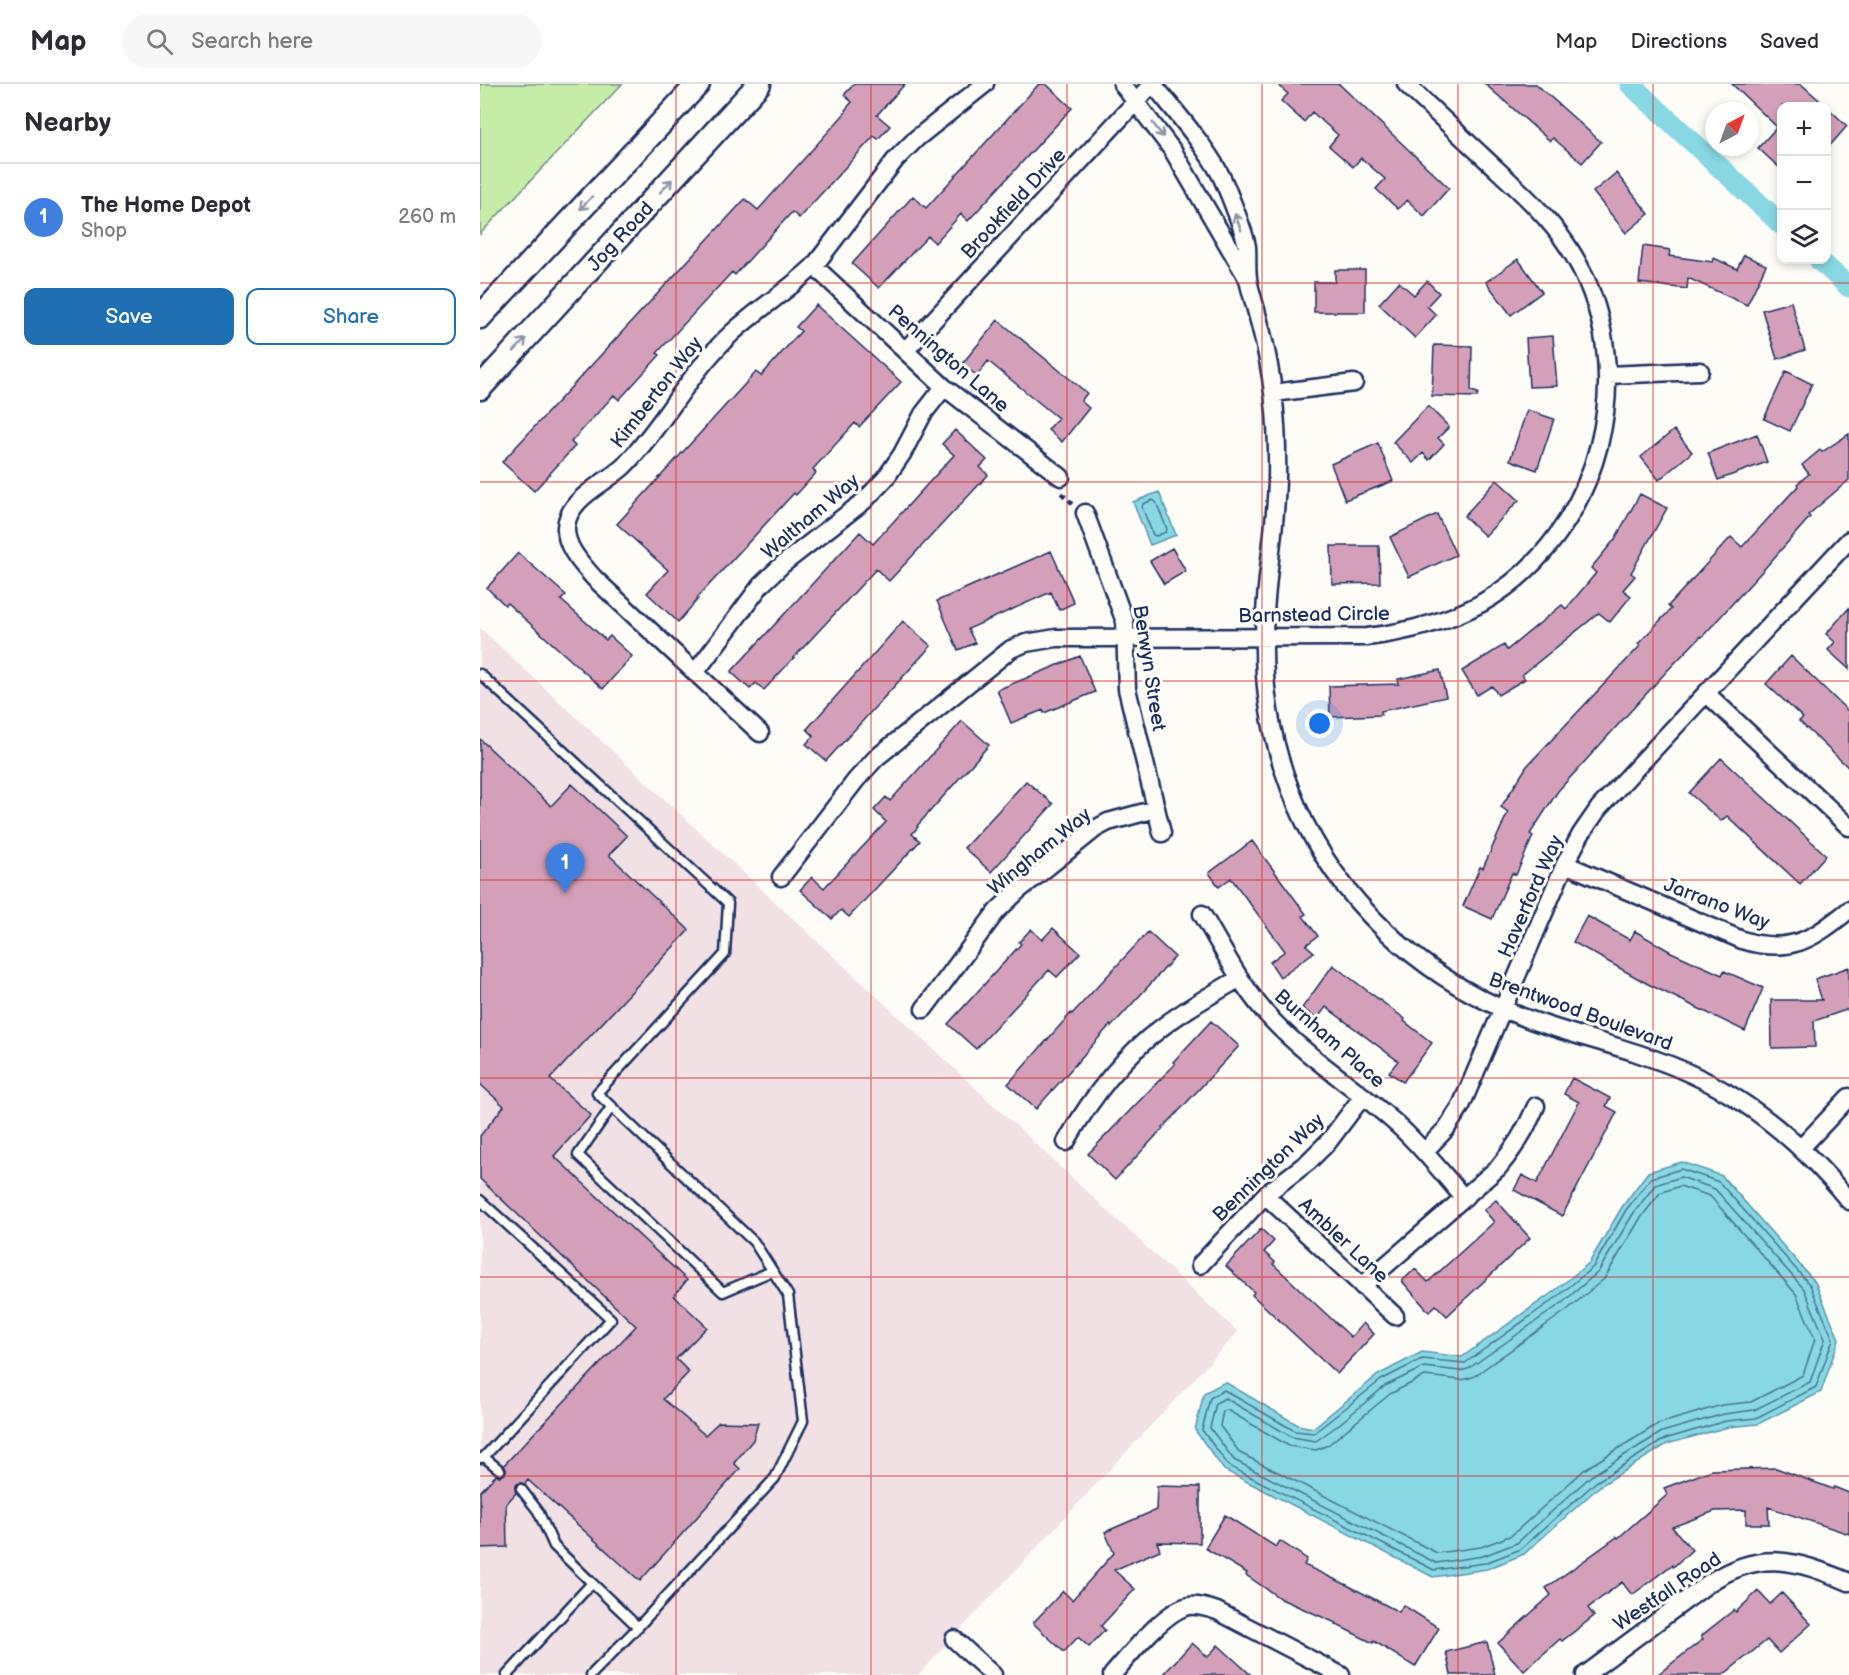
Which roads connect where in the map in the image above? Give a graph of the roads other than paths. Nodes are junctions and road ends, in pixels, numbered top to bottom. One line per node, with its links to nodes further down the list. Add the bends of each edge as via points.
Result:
1 (698, 84): 10 (main road, one-way to 10)
2 (759, 84): 16 (main road, Jog Road, one-way to 2)
3 (985, 84): 8 (street, Kimberton Way, via 896,159)
4 (1122, 84): 7 (street, Brentwood Boulevard)
5 (1152, 84): 7 (street, Brookfield Drive); 9 (street, Brentwood Boulevard, one-way to 5, via 1246,243 1219,172)
6 (1406, 84): 13 (street, Barnstead Circle, via 1549,221 1569,249 1586,279 1597,311)
7 (1136, 101): 9 (street, Brentwood Boulevard, one-way to 9, via 1173,151); 11 (street, Brookfield Drive)
8 (814, 266): 11 (street, Pennington Lane); 24 (street, Kimberton Way, via 712,352 639,450 569,514 568,542 575,554 594,578)
9 (1248, 279): 17 (street, Brentwood Boulevard)
10 (480, 317)
11 (905, 351): 15 (street, Pennington Lane)
12 (1700, 371): 13 (street)
13 (1608, 375): 22 (street, Barnstead Circle, via 1604,425 1584,490 1547,548 1510,583 1451,618 1401,633 1367,637)
14 (1354, 383): 17 (street)
15 (944, 387): 18 (street, Pennington Lane); 24 (street, Waltham Way, via 923,414 885,479 762,585)
16 (480, 388)
17 (1273, 393): 22 (street, Brentwood Boulevard, via 1277,479)
18 (1061, 477)
19 (1085, 513): 21 (street, Berwyn Street, via 1121,607)
20 (1846, 547): 25 (street, Haverford Way)
21 (1126, 637): 22 (street, Barnstead Circle); 27 (street, Berwyn Street, via 1127,689); 31 (street, Barnstead Circle, via 1040,639 999,658 876,758)
22 (1264, 637): 35 (street, Brentwood Boulevard, via 1273,733 1294,797 1330,865 1392,938 1443,977)
23 (480, 674): 39 (lane, via 728,903 725,954 597,1093)
24 (695, 674): 26 (street, Kimberton Way)
25 (1706, 693): 28 (street); 30 (street, Haverford Way, via 1599,808)
26 (760, 733)
27 (1156, 809): 29 (street, Berwyn Street); 36 (street, Wingham Way, via 1095,829 1019,890 987,923)
28 (1849, 827)
29 (1162, 833)
30 (1565, 864): 32 (street, Jarrano Way, via 1763,946 1799,943); 35 (street, Haverford Way)
31 (781, 877)
32 (1849, 910)
33 (1202, 914): 34 (street, Burnham Place)
34 (1240, 978): 37 (street, Burnham Place, via 1274,1022); 41 (street, via 1184,1011 1137,1047 1107,1080)
35 (1503, 1009): 42 (street, Brentwood Boulevard, via 1647,1055 1694,1075 1738,1099); 43 (street, Haverford Way, via 1461,1106)
36 (924, 1010)
37 (1363, 1096): 43 (street, Burnham Place); 44 (street, Bennington Way, via 1329,1141)
38 (1849, 1097): 42 (street)
39 (612, 1106): 49 (lane, via 754,1242); 49 (lane, via 578,1155 723,1292)
40 (1536, 1106): 45 (street, via 1515,1147)
41 (1066, 1142)
42 (1801, 1148): 47 (street, Brentwood Boulevard)
43 (1424, 1152): 45 (street)
44 (1265, 1195): 48 (street, Bennington Way); 50 (street, Ambler Lane)
45 (1464, 1198): 50 (street)
46 (480, 1200): 52 (lane, via 611,1319)
47 (1849, 1201)
48 (1200, 1265)
49 (772, 1271): 57 (lane, via 788,1296 802,1421 775,1478)
50 (1362, 1286): 51 (street, Ambler Lane)
51 (1395, 1316)
52 (482, 1458): 53 (lane)
53 (500, 1470)
54 (520, 1489): 56 (lane, via 538,1511 554,1546)
55 (1849, 1582): 64 (street, Westfall Road, via 1789,1562 1746,1565 1722,1574)
56 (592, 1583): 57 (lane); 59 (lane)
57 (638, 1627): 60 (lane)
58 (954, 1639): 61 (street)
59 (507, 1675)
60 (591, 1675)
61 (993, 1675)
62 (1112, 1675): 63 (street, via 1163,1620 1189,1606 1203,1606)
63 (1341, 1675)
64 (1585, 1675)

